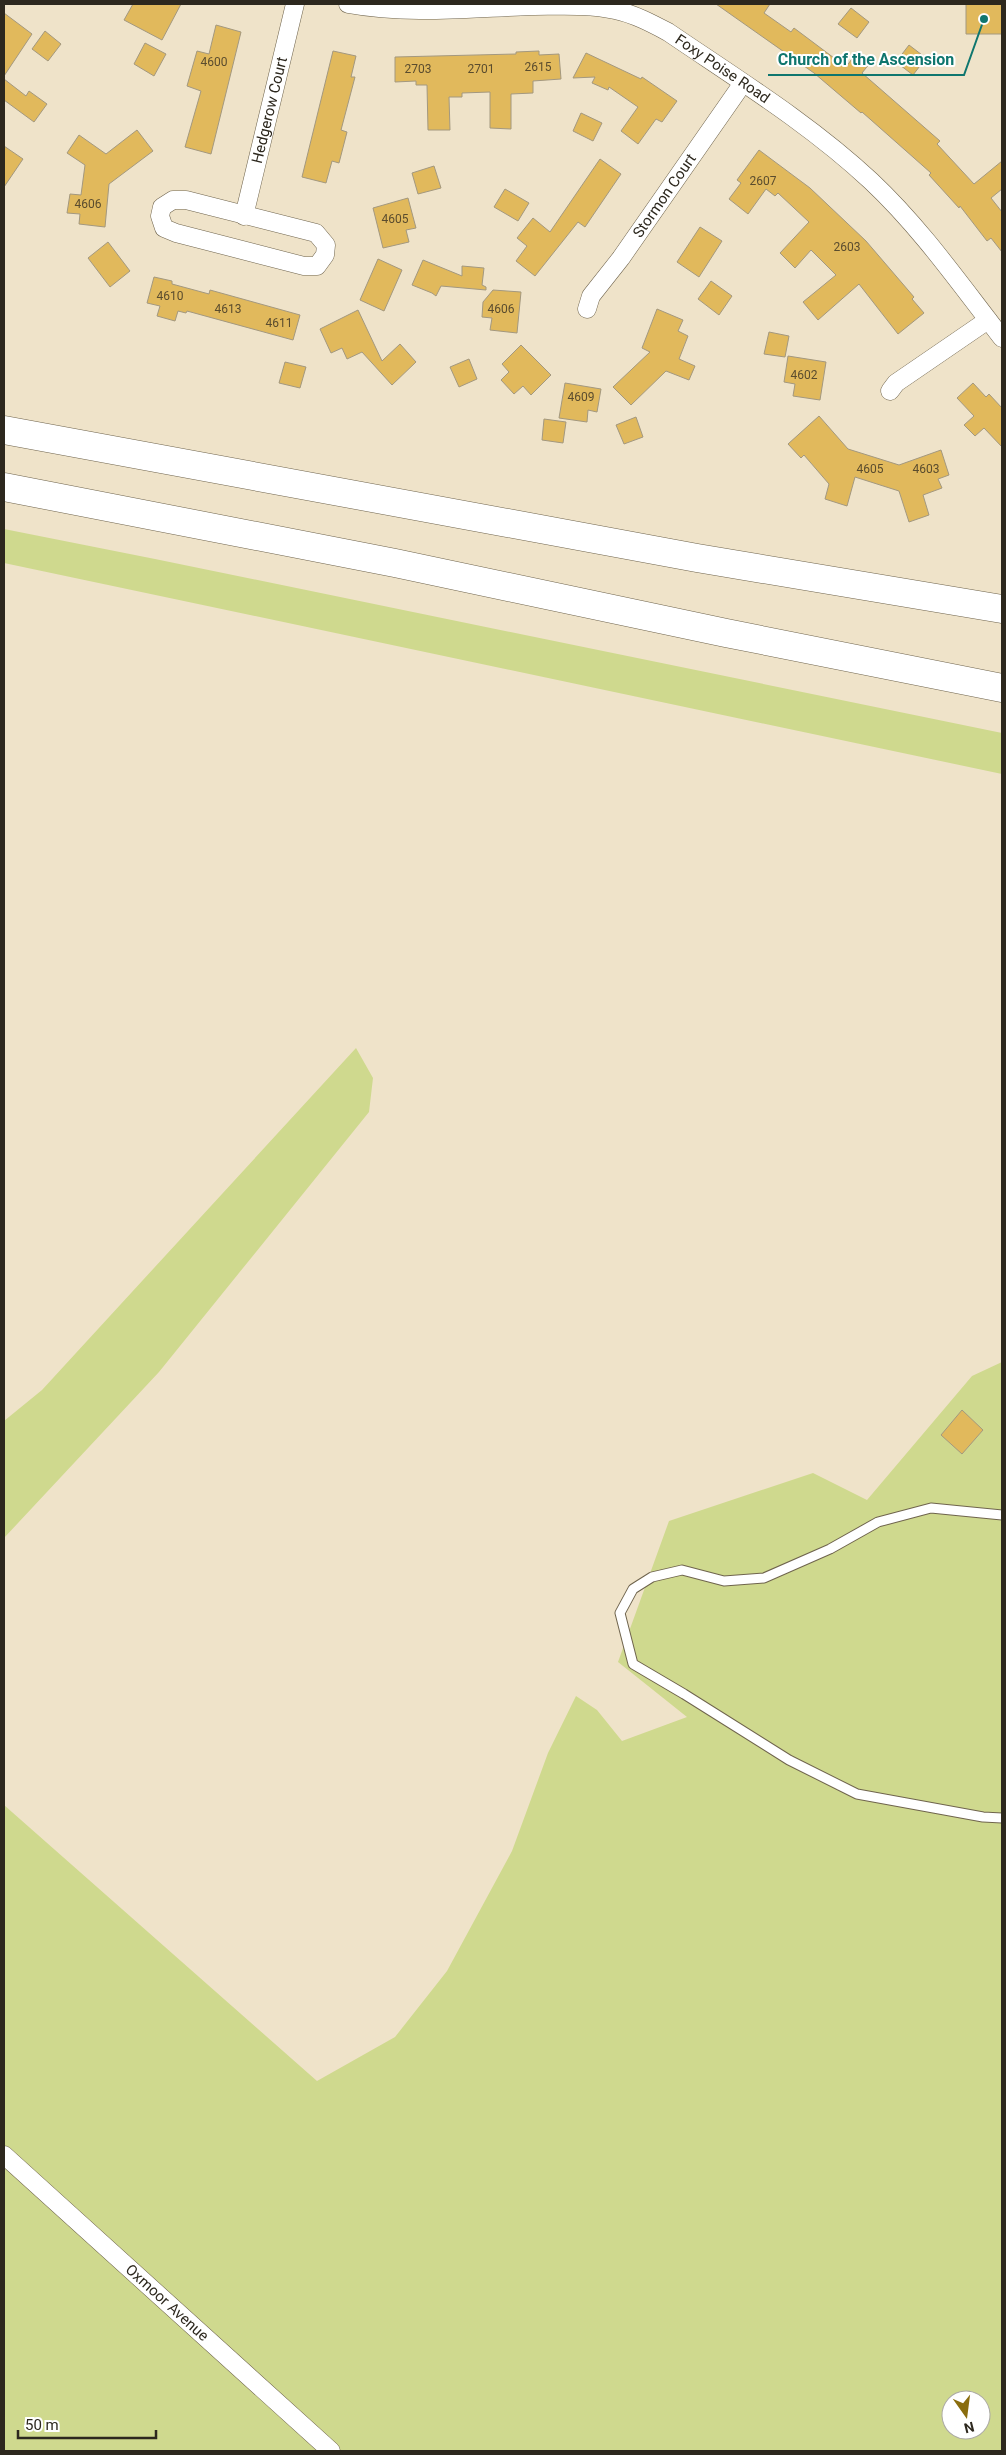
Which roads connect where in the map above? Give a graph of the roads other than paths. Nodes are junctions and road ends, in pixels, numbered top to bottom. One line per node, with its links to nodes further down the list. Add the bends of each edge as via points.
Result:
1 (295, 4): 5 (street, Hedgerow Court)
2 (348, 4): 3 (street, Foxy Poise Road, via 368,8 416,9)
3 (510, 5): 4 (street, Foxy Poise Road, via 575,6 615,10 635,16 668,32)
4 (743, 83): 6 (street, Stormon Court, via 591,296); 7 (street, Foxy Poise Road, via 821,139 870,180 928,243)
5 (244, 216): 5 (street, via 316,233 326,245 325,255 317,266 304,266 176,234 164,228 160,216 162,207 173,200 186,200)
6 (587, 309)
7 (988, 320): 8 (street, Foxy Poise Road); 9 (street, via 896,383)
8 (1002, 338)
9 (890, 391)
10 (4, 430): 12 (highway)
11 (4, 487): 15 (highway, via 395,563)
12 (697, 558): 13 (highway); 14 (highway)
13 (1002, 609)
14 (1002, 627)
15 (1002, 688)
16 (1002, 1515): 17 (lane, via 930,1508 878,1522 830,1549 764,1578 724,1581 682,1570 652,1577 633,1589 620,1613 633,1664 789,1760 857,1794)
17 (1002, 1818)
18 (4, 2155): 19 (street, Oxmoor Avenue)
19 (331, 2451)

